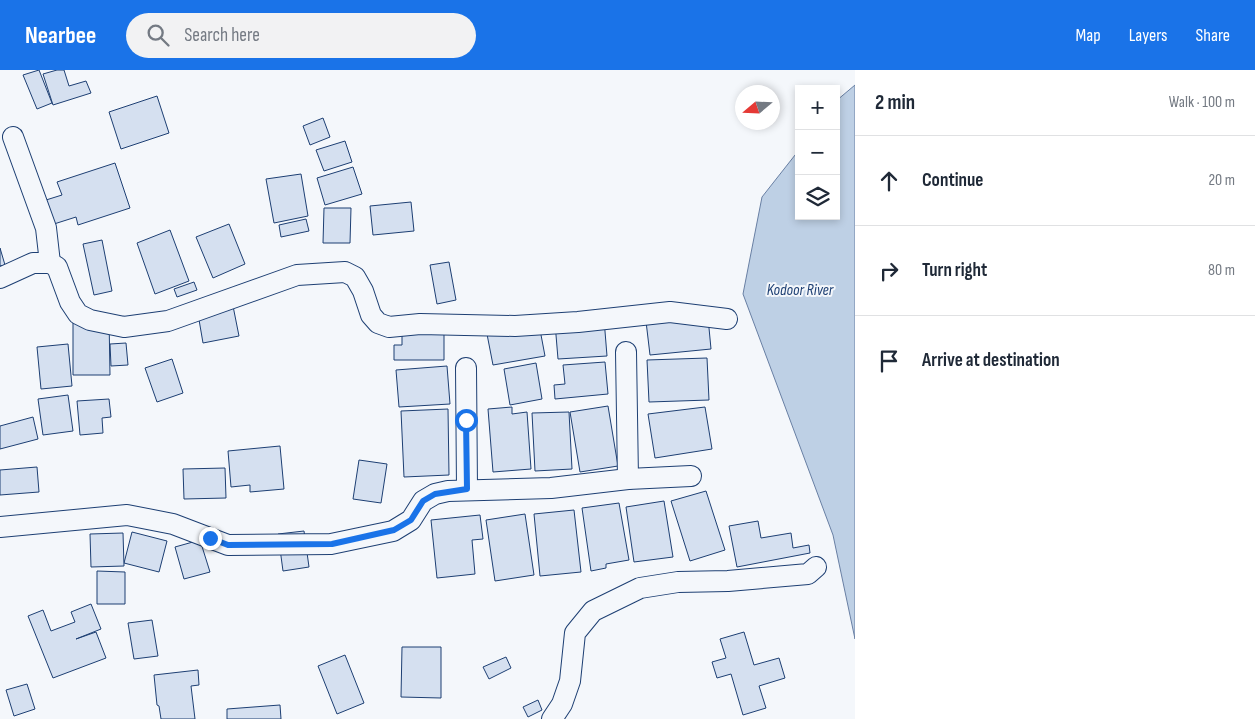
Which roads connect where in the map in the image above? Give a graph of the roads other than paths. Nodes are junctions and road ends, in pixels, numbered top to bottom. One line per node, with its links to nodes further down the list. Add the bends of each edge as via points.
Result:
1 (13, 137): 2 (street, via 46,228)
2 (50, 263): 3 (street, via 33,263); 4 (street, via 57,267 78,314 90,320 124,327 168,321 297,275 345,272 355,278 363,291 370,315 389,327 420,324 515,326 670,312)
3 (0, 278)
4 (727, 319)
5 (626, 352): 8 (street)
6 (466, 368): 9 (street)
7 (691, 476): 8 (street)
8 (628, 479): 9 (street, via 551,488)
9 (467, 489): 10 (street, via 435,494 423,501 411,520 394,530 332,544 228,545 173,524 127,515)
10 (0, 527)
11 (816, 567): 12 (street, via 808,574 678,582 640,588 593,611 575,633 570,681 562,704)
12 (552, 719)

